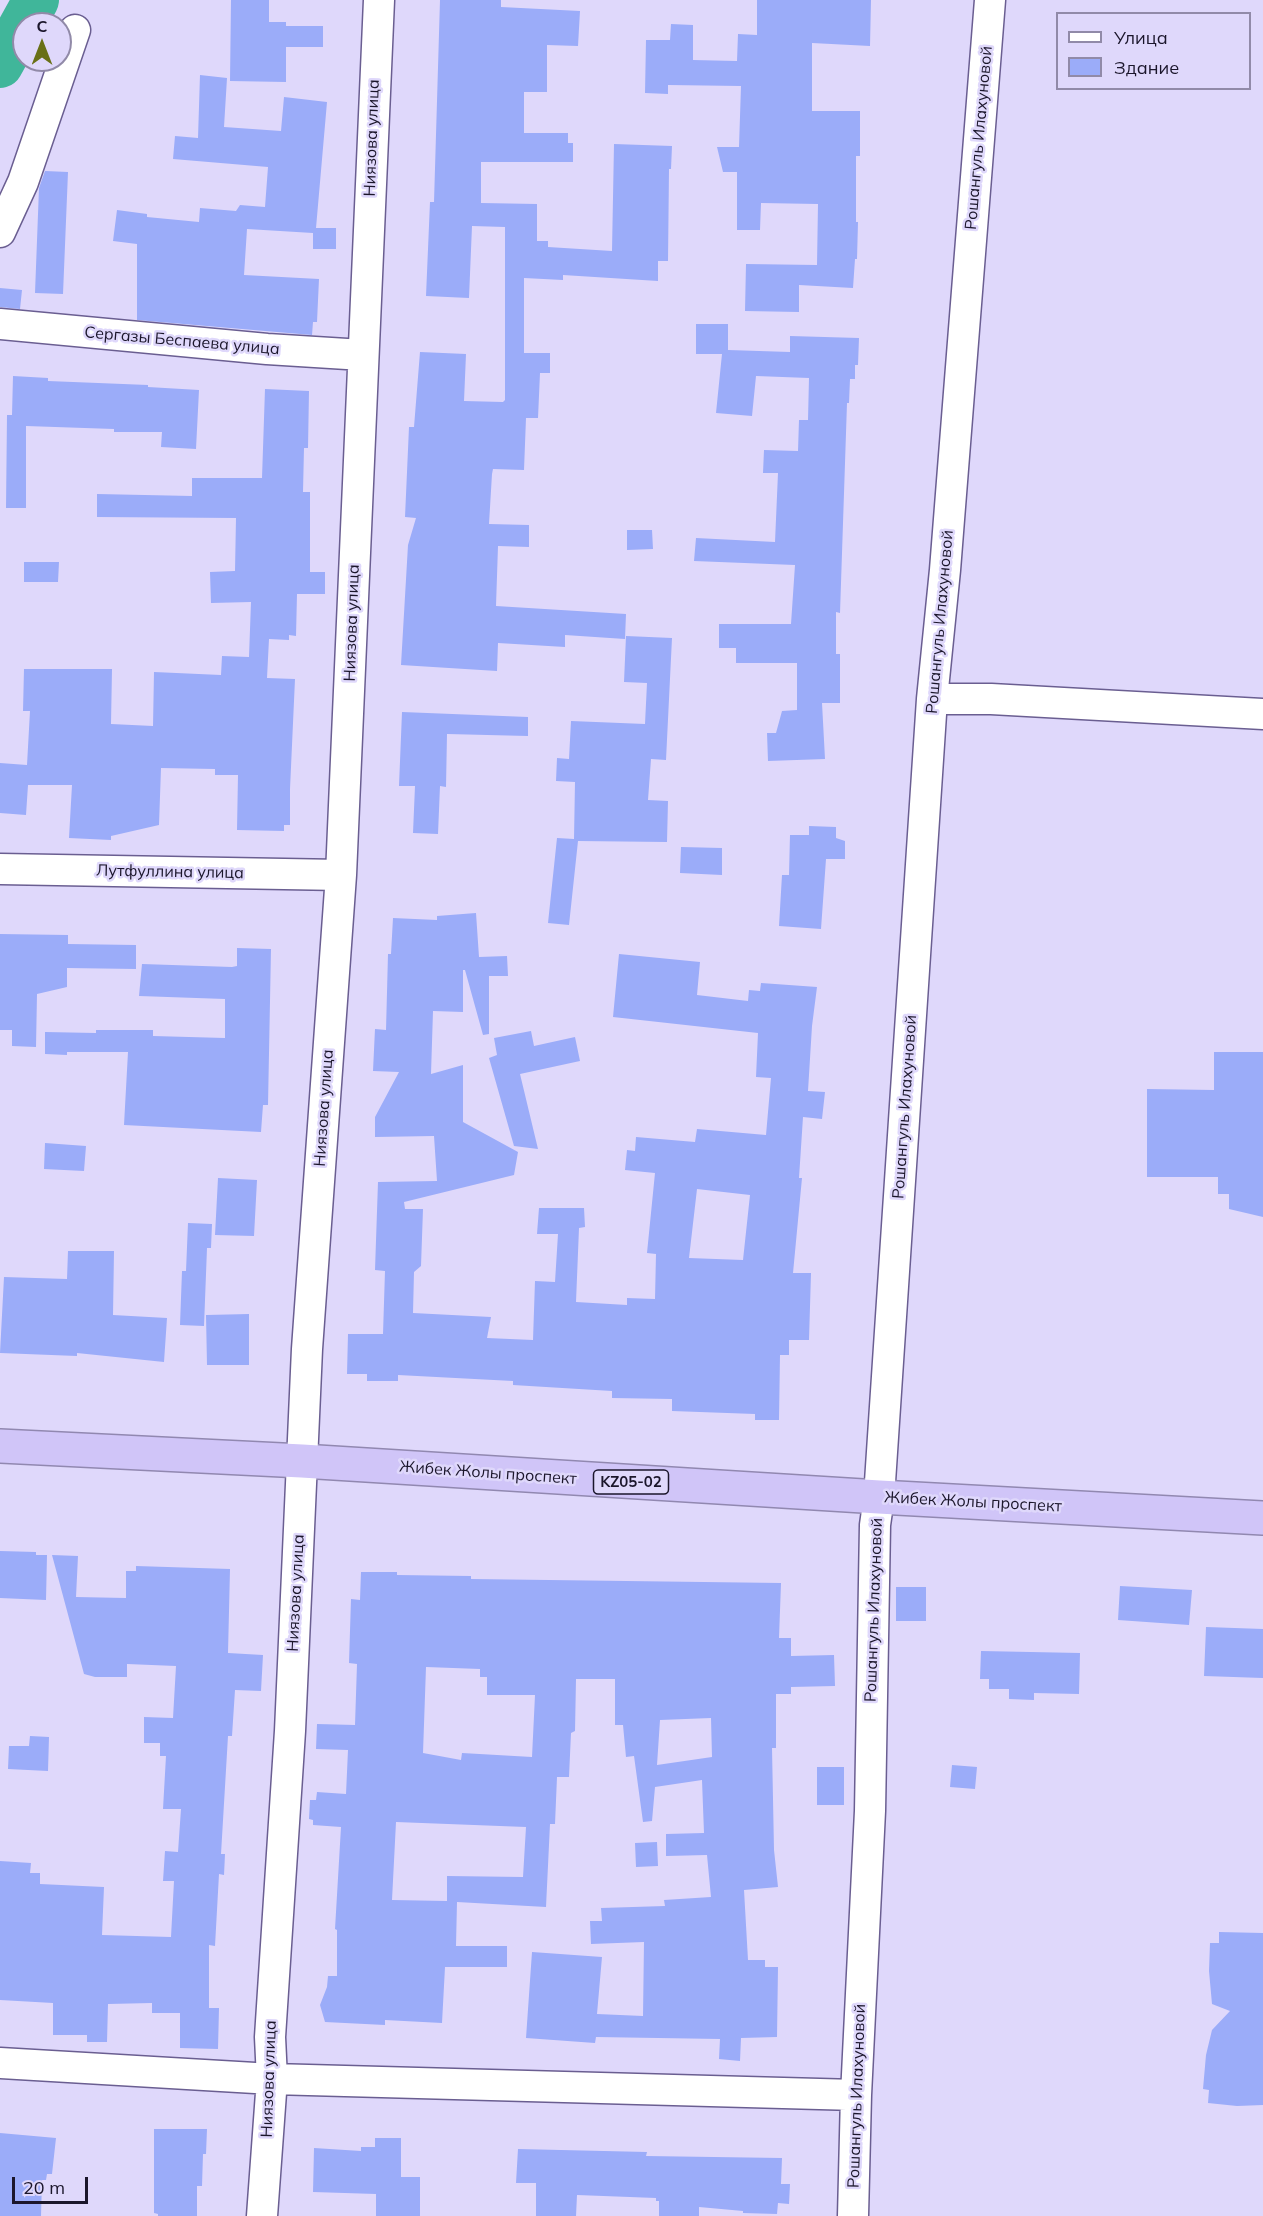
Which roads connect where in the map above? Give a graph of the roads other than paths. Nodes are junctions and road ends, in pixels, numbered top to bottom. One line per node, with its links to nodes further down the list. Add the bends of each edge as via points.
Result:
1 (379, 0): 6 (street, Ниязова улица)
2 (990, 0): 7 (street, Рошангуль Илахуновой)
3 (75, 30): 4 (street, via 23,182)
4 (0, 232)
5 (0, 324): 6 (street, Сергазы Беспаева улица)
6 (363, 355): 10 (street, Ниязова улица)
7 (932, 699): 8 (street); 13 (street, Рошангуль Илахуновой)
8 (1263, 714)
9 (0, 869): 10 (street, Лутфуллина улица)
10 (341, 875): 12 (street, Ниязова улица)
11 (0, 1446): 12 (highway, Жибек Жолы проспект / KZ05-02)
12 (302, 1461): 13 (highway, Жибек Жолы проспект / KZ05-02); 16 (street, Ниязова улица, via 270,2037)
13 (879, 1497): 14 (highway, Жибек Жолы проспект / KZ05-02); 17 (street, Рошангуль Илахуновой, via 875,1525 870,1811)
14 (1263, 1518)
15 (0, 2063): 16 (street)
16 (272, 2079): 17 (street); 18 (street, Ниязова улица)
17 (856, 2095): 19 (street, Рошангуль Илахуновой)
18 (262, 2216)
19 (853, 2216)

